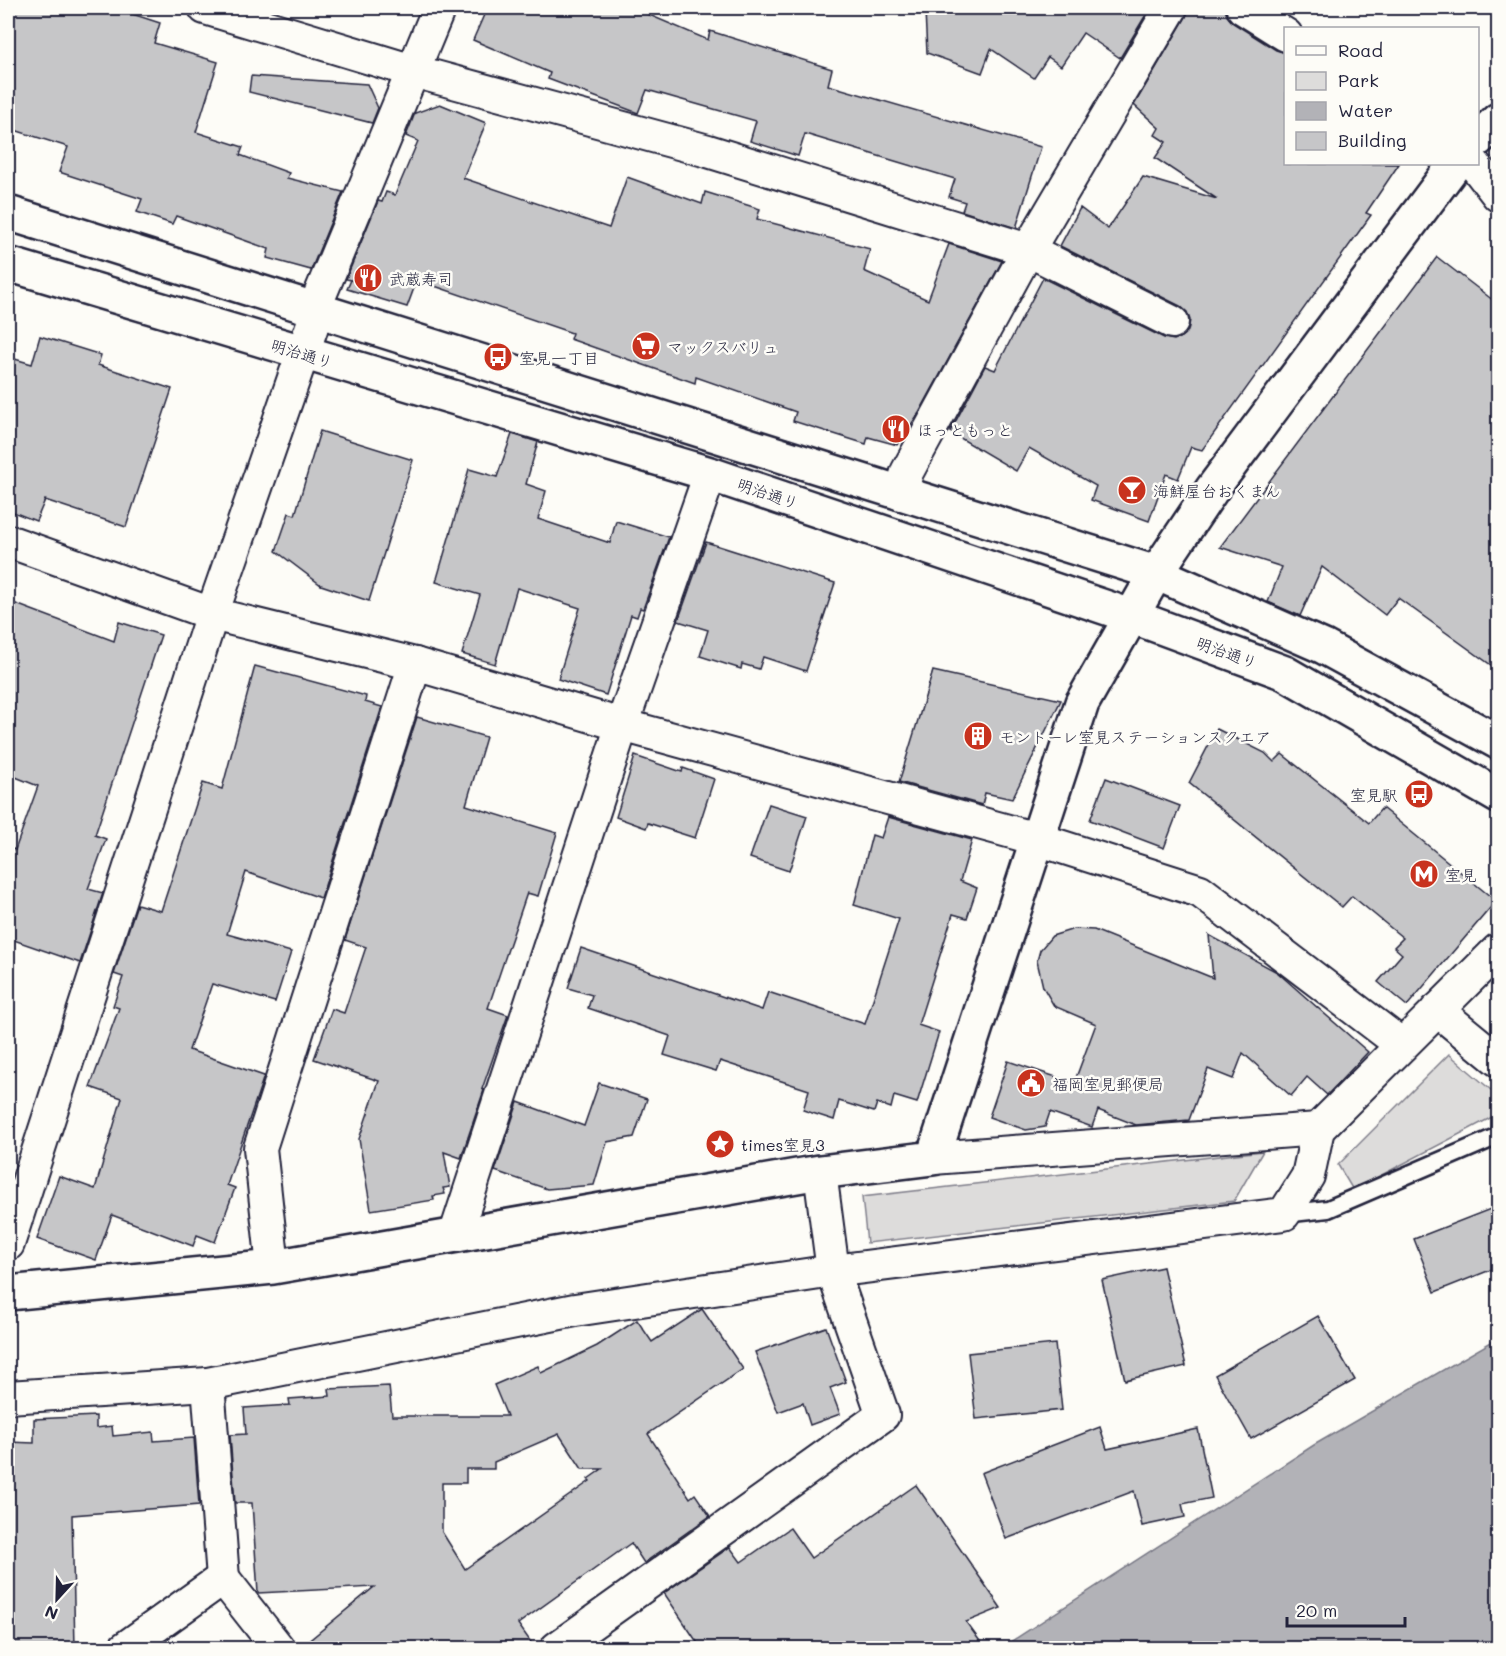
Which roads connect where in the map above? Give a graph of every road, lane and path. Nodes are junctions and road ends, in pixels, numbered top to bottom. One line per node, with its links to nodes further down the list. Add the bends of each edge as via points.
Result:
1 (205, 8): 6 (street)
2 (439, 8): 6 (street)
3 (1171, 8): 13 (street)
4 (1243, 8): 5 (street)
5 (1284, 34)
6 (413, 71): 13 (street, via 708,151); 15 (street, via 320,296)
7 (1498, 120): 8 (street)
8 (1479, 138)
9 (1454, 165): 21 (street, via 1213,488)
10 (1475, 165): 11 (street)
11 (1498, 195)
12 (8, 213): 15 (street)
13 (1028, 250): 16 (street); 19 (street, via 907,472)
14 (8, 264): 17 (street, 明治通り)
15 (317, 312): 17 (street); 19 (street)
16 (1172, 322)
17 (302, 353): 18 (street, 明治通り); 22 (street)
18 (710, 474): 23 (street, 明治通り); 25 (street)
19 (901, 494): 21 (street)
20 (8, 541): 22 (street)
21 (1156, 573): 23 (street); 26 (street, via 1324,647)
22 (212, 614): 24 (street); 39 (street)
23 (1131, 616): 27 (street, 明治通り, via 1285,673); 28 (street, via 1082,703)
24 (415, 664): 25 (street); 40 (street, via 260,1148)
25 (622, 725): 28 (street); 38 (street)
26 (1498, 742)
27 (1498, 796)
28 (1037, 839): 31 (street, via 1200,891); 35 (street)
29 (1498, 950): 30 (street)
30 (1437, 1010): 31 (street); 32 (street)
31 (1402, 1045): 33 (street)
32 (1498, 1060)
33 (1318, 1129): 35 (street); 37 (street, via 1308,1176)
34 (1498, 1136): 37 (lane, via 1328,1209)
35 (933, 1158): 36 (street)
36 (820, 1172): 38 (street); 41 (street)
37 (1284, 1214): 41 (street)
38 (455, 1236): 40 (street)
39 (8, 1244)
40 (273, 1267): 42 (street)
41 (833, 1271): 43 (street, via 574,1310); 48 (street, via 883,1415)
42 (8, 1293)
43 (208, 1384): 44 (street); 45 (street)
44 (8, 1397)
45 (223, 1578): 46 (street); 47 (street)
46 (124, 1648)
47 (278, 1648)
48 (557, 1648)

